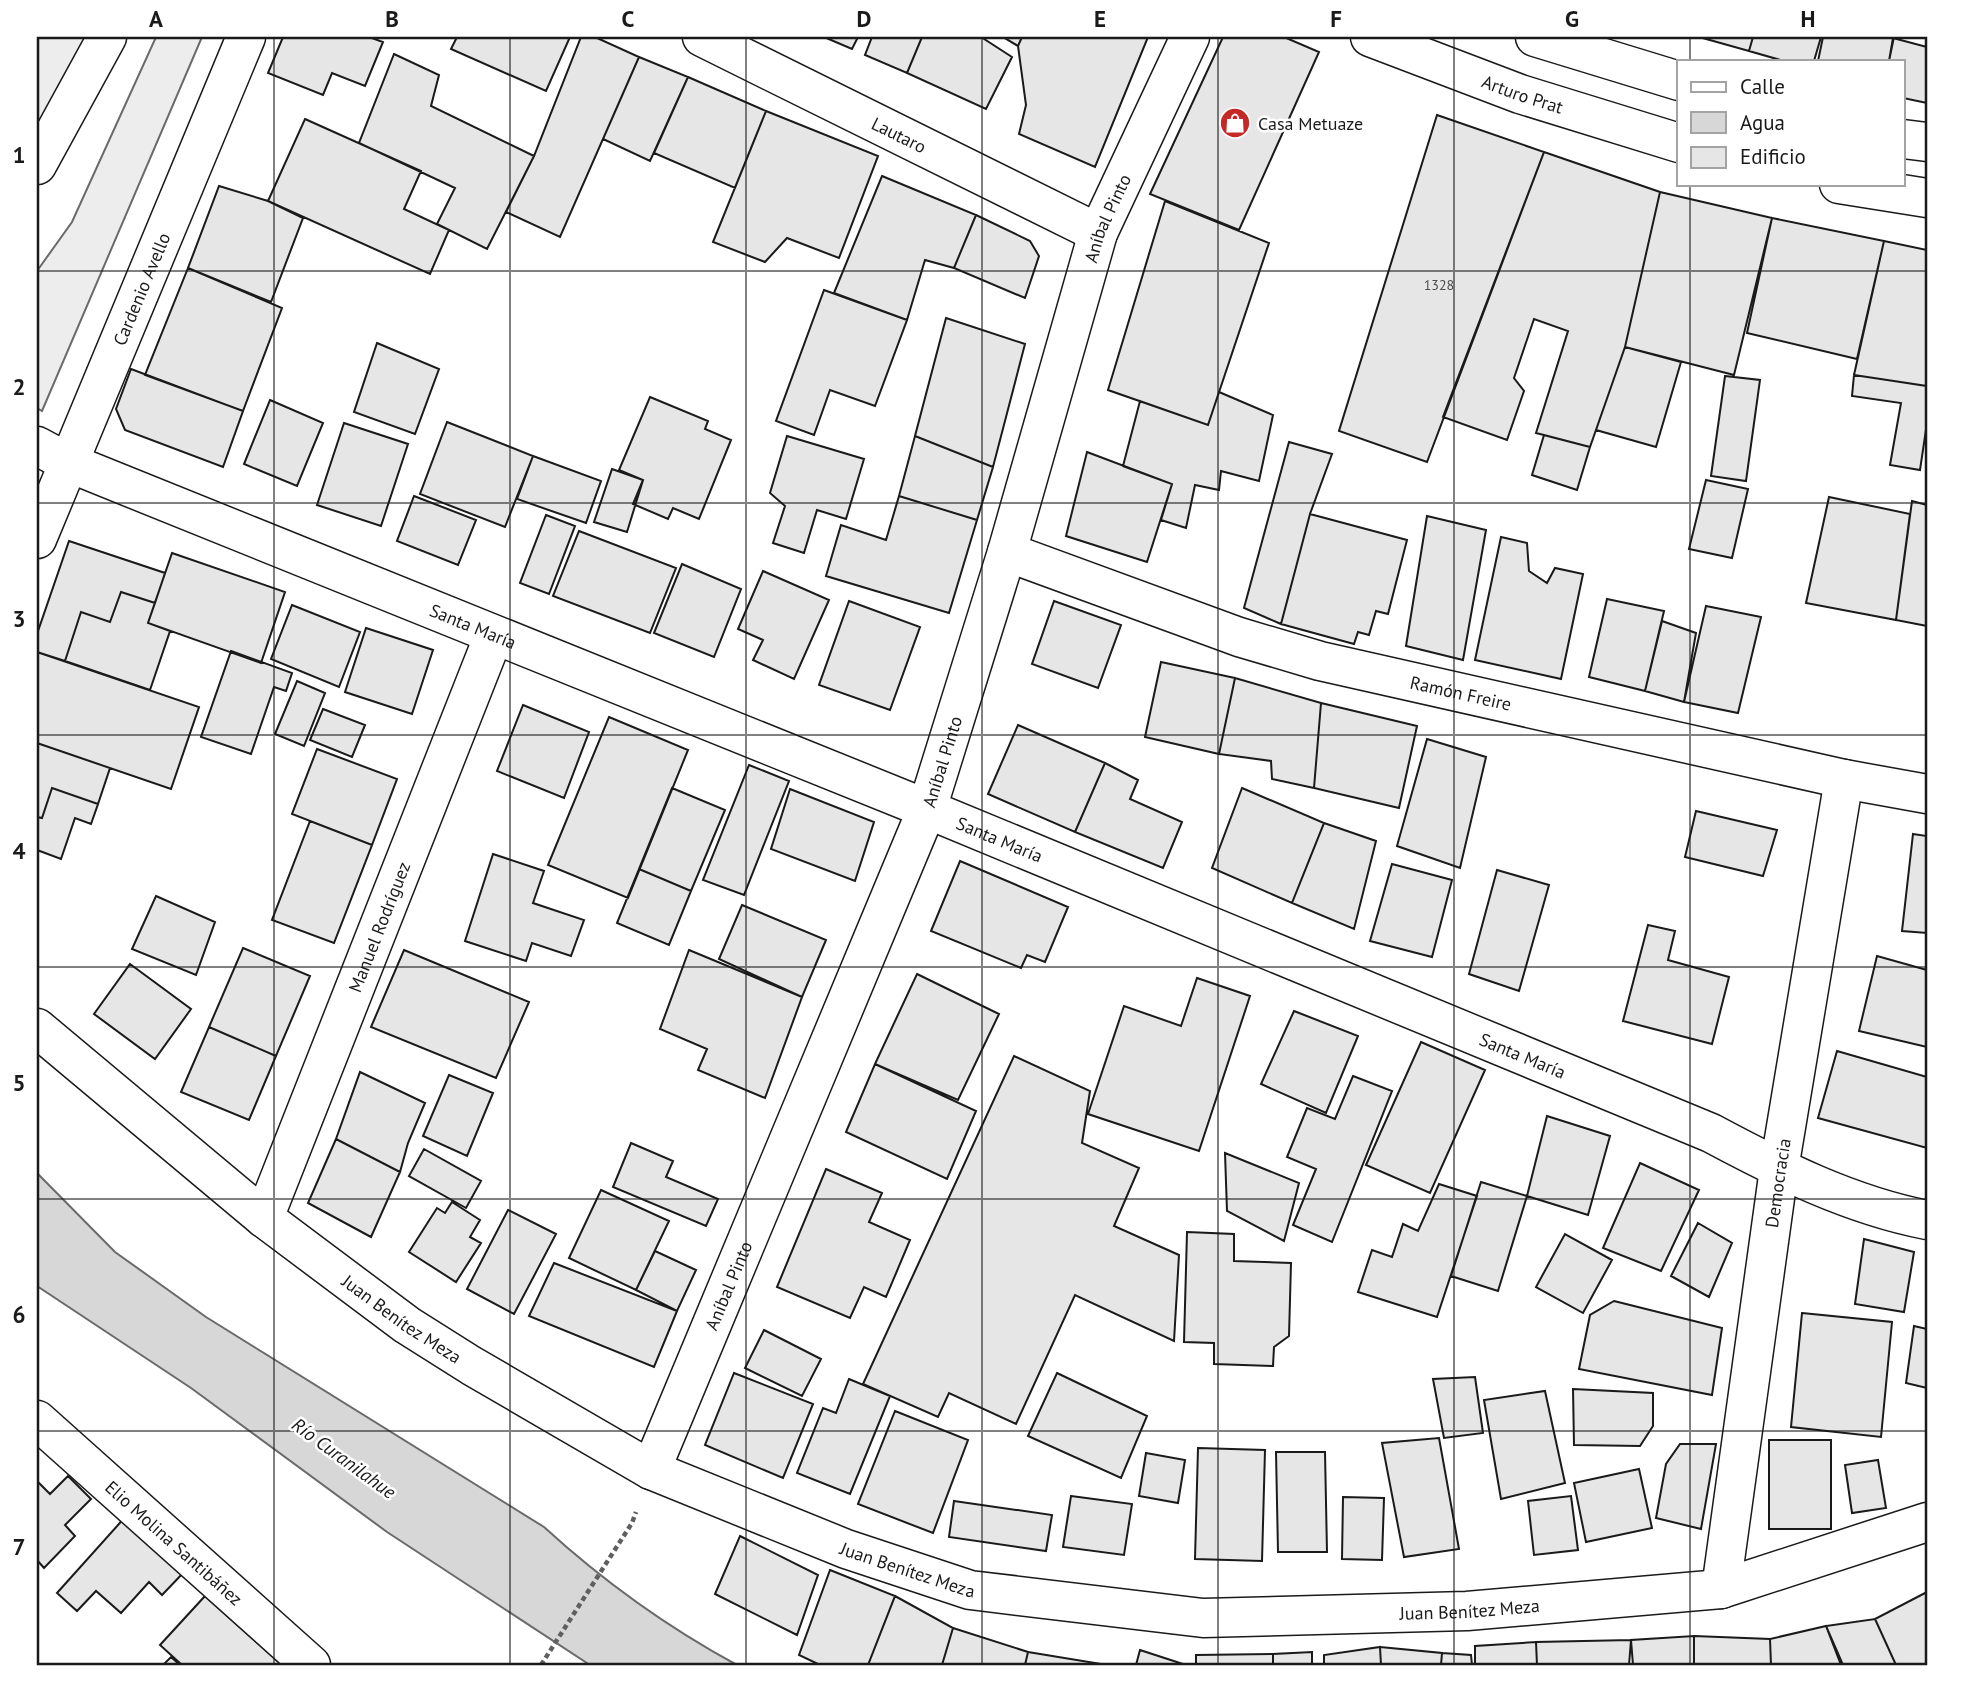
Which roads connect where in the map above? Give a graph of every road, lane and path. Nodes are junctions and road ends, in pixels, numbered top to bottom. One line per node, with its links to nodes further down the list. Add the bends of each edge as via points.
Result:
1 (107, 37): 11 (street)
2 (246, 37): 15 (street, Cardenio Avello)
3 (702, 37): 14 (street, Lautaro)
4 (1190, 37): 14 (street, Aníbal Pinto)
5 (1370, 37): 9 (street, Arturo Prat, via 1520,94)
6 (1535, 37): 7 (street)
7 (1677, 80)
8 (1904, 139): 10 (street)
9 (1677, 142)
10 (1927, 142)
11 (37, 165)
12 (1852, 186): 13 (street)
13 (1927, 198)
14 (1098, 233): 17 (street, Aníbal Pinto)
15 (52, 454): 16 (street, Cardenio Avello); 18 (street, Santa María)
16 (37, 539)
17 (1007, 551): 19 (street, Ramón Freire, via 1320,662); 21 (street, Aníbal Pinto)
18 (494, 635): 21 (street, Santa María); 24 (street, Manuel Rodríguez)
19 (1844, 779): 20 (street, Ramón Freire); 23 (street, Democracia)
20 (1927, 794)
21 (927, 809): 23 (street, Santa María, via 1711,1133); 27 (street, Aníbal Pinto)
22 (37, 1028): 24 (street, Juan Benítez Meza)
23 (1779, 1169): 25 (street, Santa María, via 1849,1199); 30 (street, Democracia)
24 (264, 1218): 27 (street, Juan Benítez Meza, via 407,1325)
25 (1927, 1220)
26 (37, 1420): 31 (street, Elio Molina Santibáñez)
27 (651, 1470): 30 (street, Juan Benítez Meza, via 846,1549 970,1590 1113,1610 1203,1618 1356,1615 1467,1611)
28 (1927, 1522): 30 (street, Juan Benítez Meza)
29 (632, 1523): 32 (path)
30 (1721, 1590)
31 (311, 1665)
32 (541, 1665)

